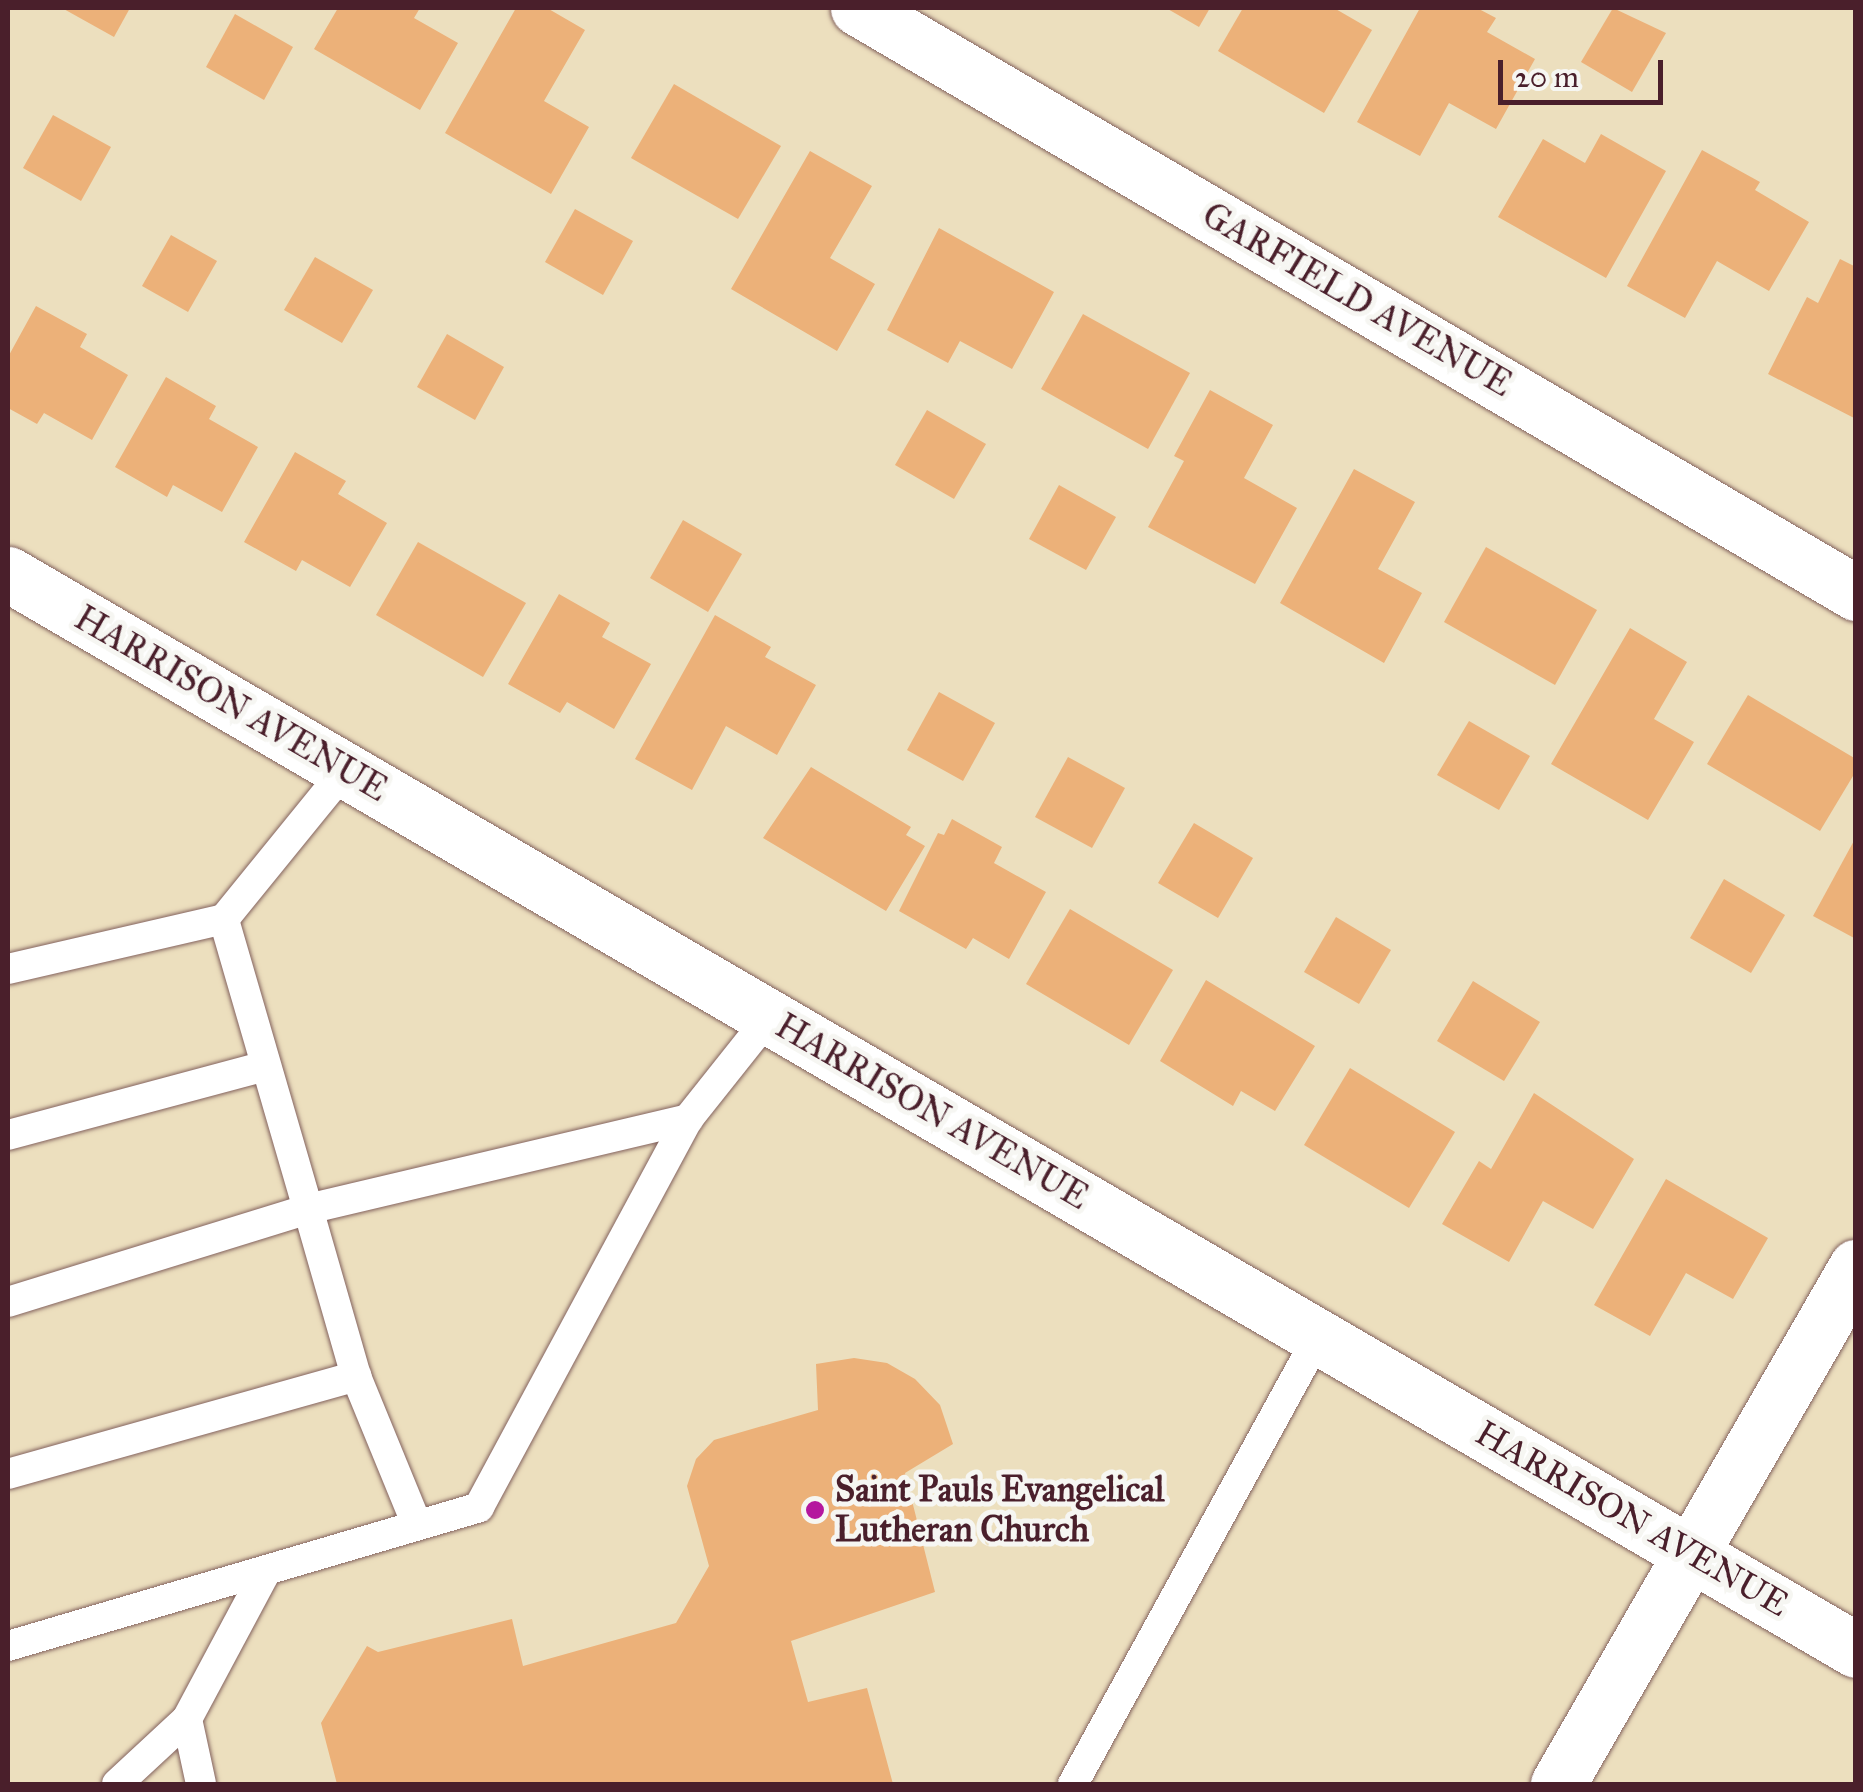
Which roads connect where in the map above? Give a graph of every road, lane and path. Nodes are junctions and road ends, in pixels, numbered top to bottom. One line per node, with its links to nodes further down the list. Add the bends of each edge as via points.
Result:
1 (858, 8): 3 (street, GARFIELD AVENUE)
2 (8, 574): 4 (street, HARRISON AVENUE)
3 (1856, 593)
4 (345, 770): 5 (lane); 7 (street, HARRISON AVENUE)
5 (224, 918): 6 (lane); 8 (lane)
6 (8, 969)
7 (769, 1017): 9 (lane); 14 (street, HARRISON AVENUE)
8 (265, 1066): 10 (lane); 11 (lane)
9 (688, 1119): 11 (lane); 17 (lane, via 479,1506)
10 (8, 1136)
11 (308, 1209): 13 (lane); 15 (lane)
12 (1856, 1267): 18 (street)
13 (8, 1302)
14 (1318, 1337): 18 (street, HARRISON AVENUE); 25 (lane)
15 (356, 1376): 16 (lane); 17 (lane)
16 (8, 1474)
17 (417, 1524): 19 (lane)
18 (1691, 1554): 21 (street, HARRISON AVENUE); 26 (street)
19 (265, 1573): 20 (lane); 22 (lane)
20 (8, 1646)
21 (1856, 1650)
22 (187, 1719): 23 (lane); 24 (lane)
23 (118, 1784)
24 (201, 1784)
25 (1073, 1784)
26 (1558, 1784)

